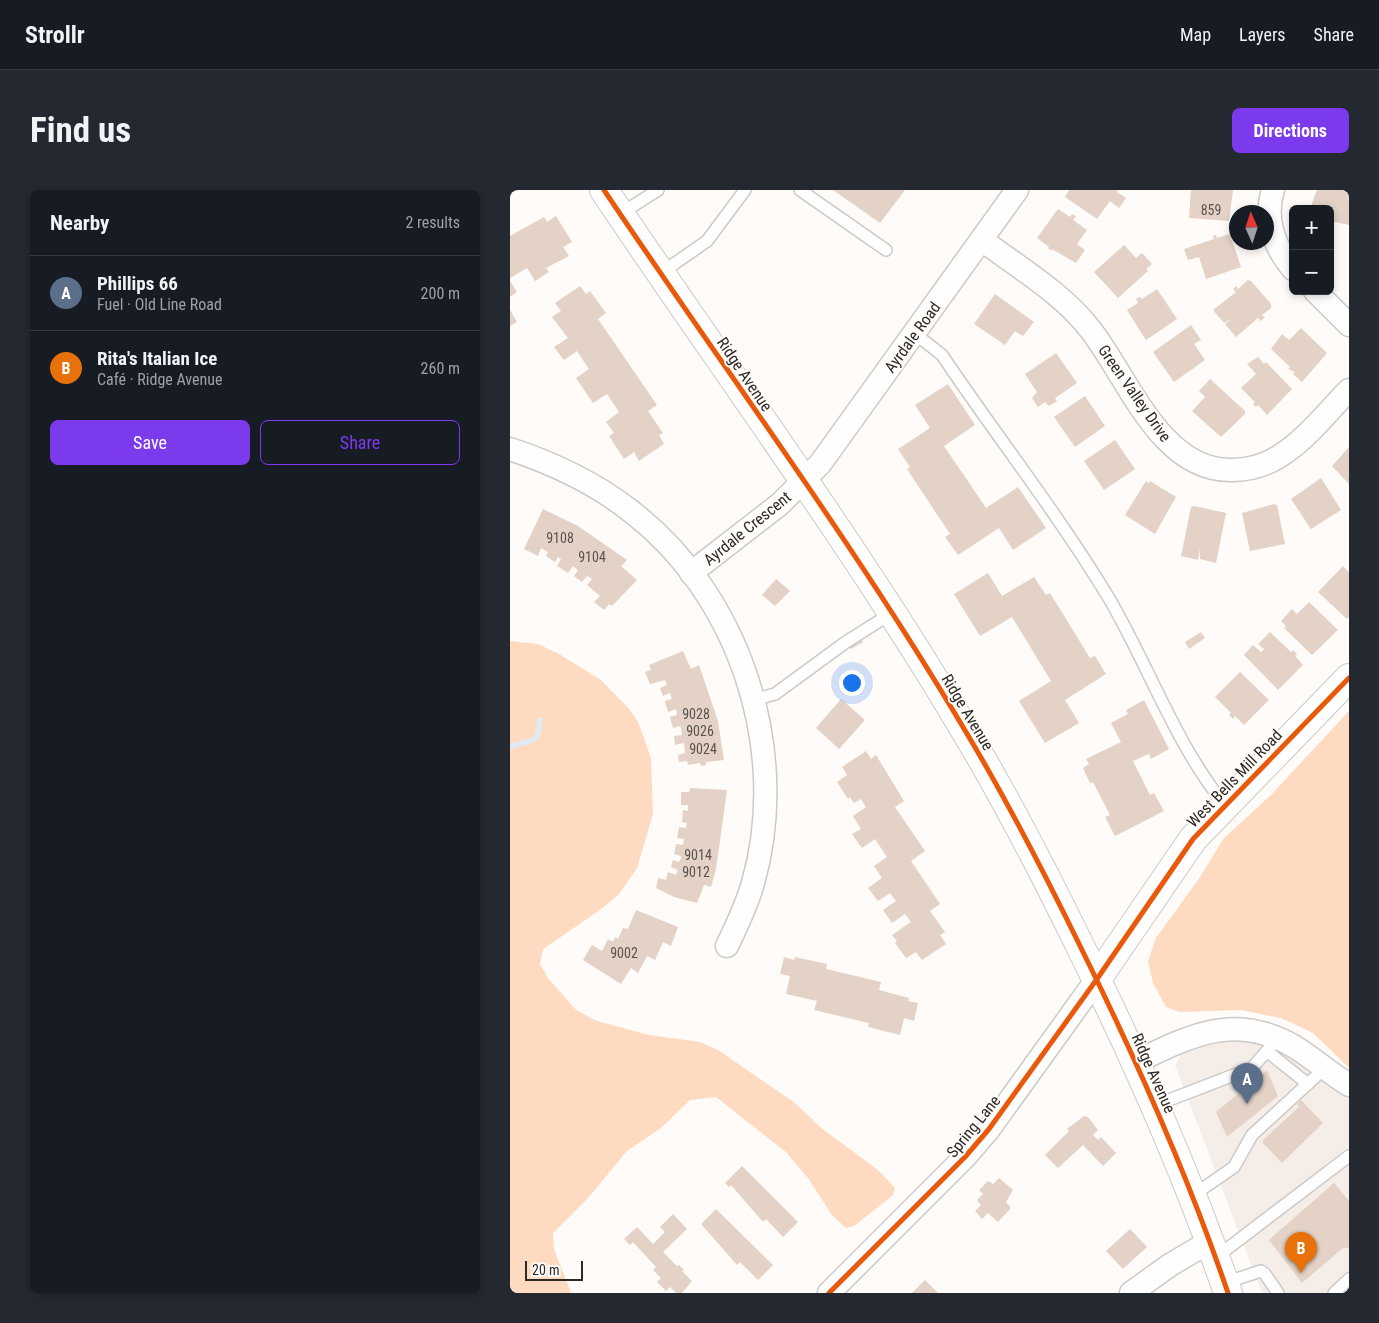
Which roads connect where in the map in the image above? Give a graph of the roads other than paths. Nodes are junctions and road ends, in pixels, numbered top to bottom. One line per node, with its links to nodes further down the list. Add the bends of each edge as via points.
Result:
1 (604, 190): 7 (main road, Ridge Avenue)
2 (658, 190): 7 (lane)
3 (745, 190): 11 (lane, via 707,241)
4 (800, 190): 9 (lane)
5 (1018, 190): 8 (street, Ayrdale Road)
6 (1273, 190): 10 (street, via 1270,209 1274,240)
7 (620, 214): 11 (main road, Ridge Avenue)
8 (982, 240): 14 (street, Ayrdale Road); 15 (street, Green Valley Drive, via 1078,314 1168,443 1194,462 1210,468 1237,470 1274,460 1289,450)
9 (886, 250)
10 (1289, 264)
11 (661, 273): 17 (main road, Ridge Avenue)
12 (1319, 295): 13 (street)
13 (1349, 325)
14 (914, 333): 17 (street, Ayrdale Road, via 831,450); 22 (lane, via 942,355 1087,564 1139,654 1195,763)
15 (1349, 390)
16 (510, 449): 18 (street, Ayrdale Crescent, via 578,477 628,509 669,547)
17 (803, 482): 18 (street, Ayrdale Crescent, via 780,504); 19 (main road, Ridge Avenue)
18 (691, 573): 21 (street, Ayrdale Crescent, via 728,632)
19 (892, 613): 21 (lane, via 775,694); 24 (main road, Ridge Avenue, via 964,728 1030,845)
20 (1349, 678): 22 (main road, West Bells Mill Road)
21 (754, 700): 23 (street, Ayrdale Crescent, via 763,752 764,825 753,881)
22 (1225, 805): 24 (main road, West Bells Mill Road, via 1178,858)
23 (727, 946)
24 (1097, 980): 26 (main road, Ridge Avenue); 35 (street, Spring Lane, via 990,1129 966,1157)
25 (1273, 1045): 26 (street, via 1260,1032 1241,1028 1221,1029 1179,1041); 27 (street); 28 (lane); 30 (lane, via 1252,1068)
26 (1136, 1062): 30 (main road, Ridge Avenue)
27 (1326, 1068): 28 (lane); 29 (street)
28 (1308, 1084): 32 (lane, via 1252,1135 1234,1167)
29 (1349, 1085)
30 (1156, 1105): 32 (main road, Ridge Avenue)
31 (1347, 1161): 33 (lane)
32 (1192, 1196): 33 (main road, Ridge Avenue)
33 (1219, 1269): 36 (street, via 1170,1265); 37 (lane, via 1261,1271)
34 (1349, 1279): 38 (lane)
35 (828, 1293)
36 (1131, 1293)
37 (1278, 1293)
38 (1334, 1293)

